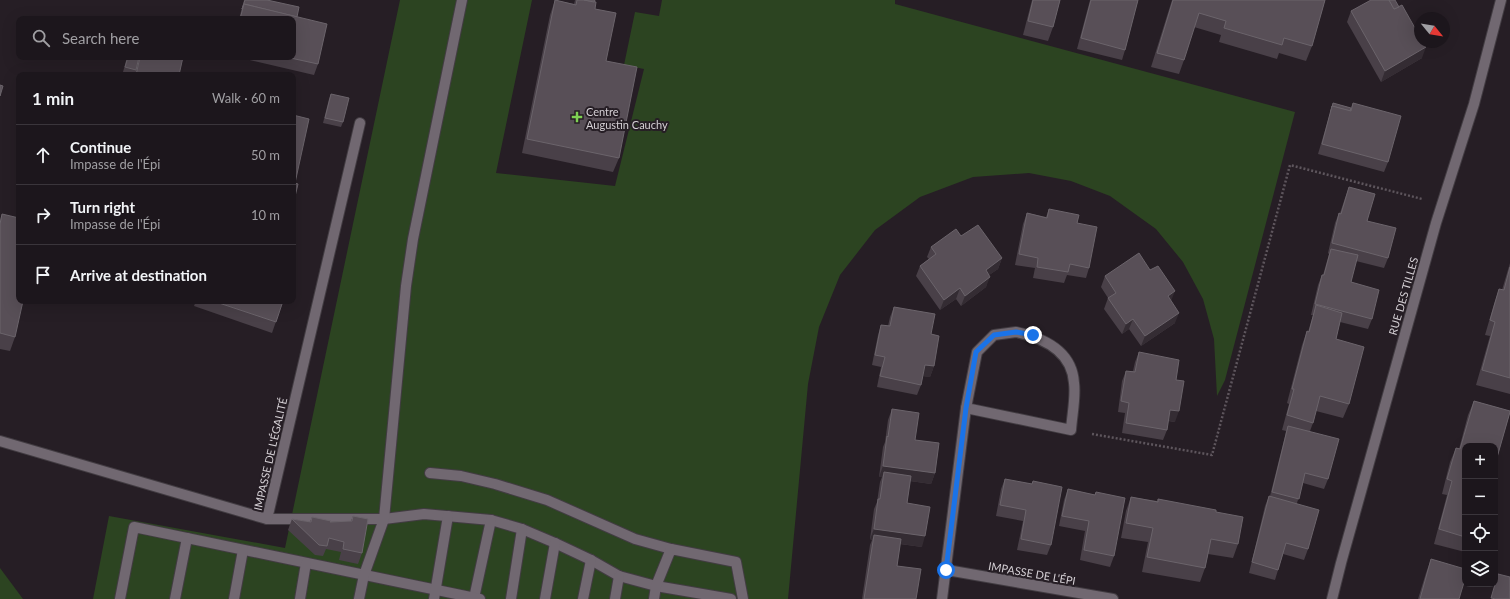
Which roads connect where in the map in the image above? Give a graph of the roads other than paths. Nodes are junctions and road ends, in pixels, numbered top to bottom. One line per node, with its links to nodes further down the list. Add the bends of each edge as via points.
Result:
1 (462, 0): 9 (street, via 413,239)
2 (1501, 0): 38 (street, RUE DES TILLES, via 1474,104 1442,204)
3 (360, 123): 8 (street, IMPASSE DE L'ÉGALITÉ)
4 (966, 408): 4 (street, via 1071,430 1074,383 1069,362 1050,343 1027,334 1016,332 994,335 976,352); 18 (street)
5 (0, 441): 8 (street, IMPASSE DE L'ÉGALITÉ)
6 (430, 473): 14 (street, via 461,476 547,500 635,539)
7 (448, 516): 9 (street, via 424,514); 10 (street); 22 (street)
8 (267, 519): 9 (street)
9 (384, 519): 19 (street)
10 (491, 520): 11 (street); 23 (street)
11 (522, 529): 13 (street); 29 (street)
12 (187, 538): 15 (street); 24 (street, via 134,527); 25 (street)
13 (555, 542): 16 (street); 30 (street)
14 (671, 549): 21 (street); 35 (street, via 736,562)
15 (243, 550): 17 (street); 26 (street)
16 (591, 560): 20 (street); 31 (street)
17 (306, 563): 19 (street); 27 (street)
18 (946, 570): 36 (street); 37 (street, IMPASSE DE L'ÉPI)
19 (364, 575): 22 (street); 28 (street)
20 (619, 576): 21 (street); 32 (street)
21 (656, 586): 33 (street); 34 (street)
22 (434, 594): 23 (street)
23 (477, 598)
24 (120, 599)
25 (175, 599)
26 (234, 599)
27 (300, 599)
28 (359, 599)
29 (511, 599)
30 (545, 599)
31 (582, 599)
32 (615, 599)
33 (654, 599)
34 (731, 599)
35 (743, 599)
36 (942, 599)
37 (1113, 599)
38 (1332, 599)

